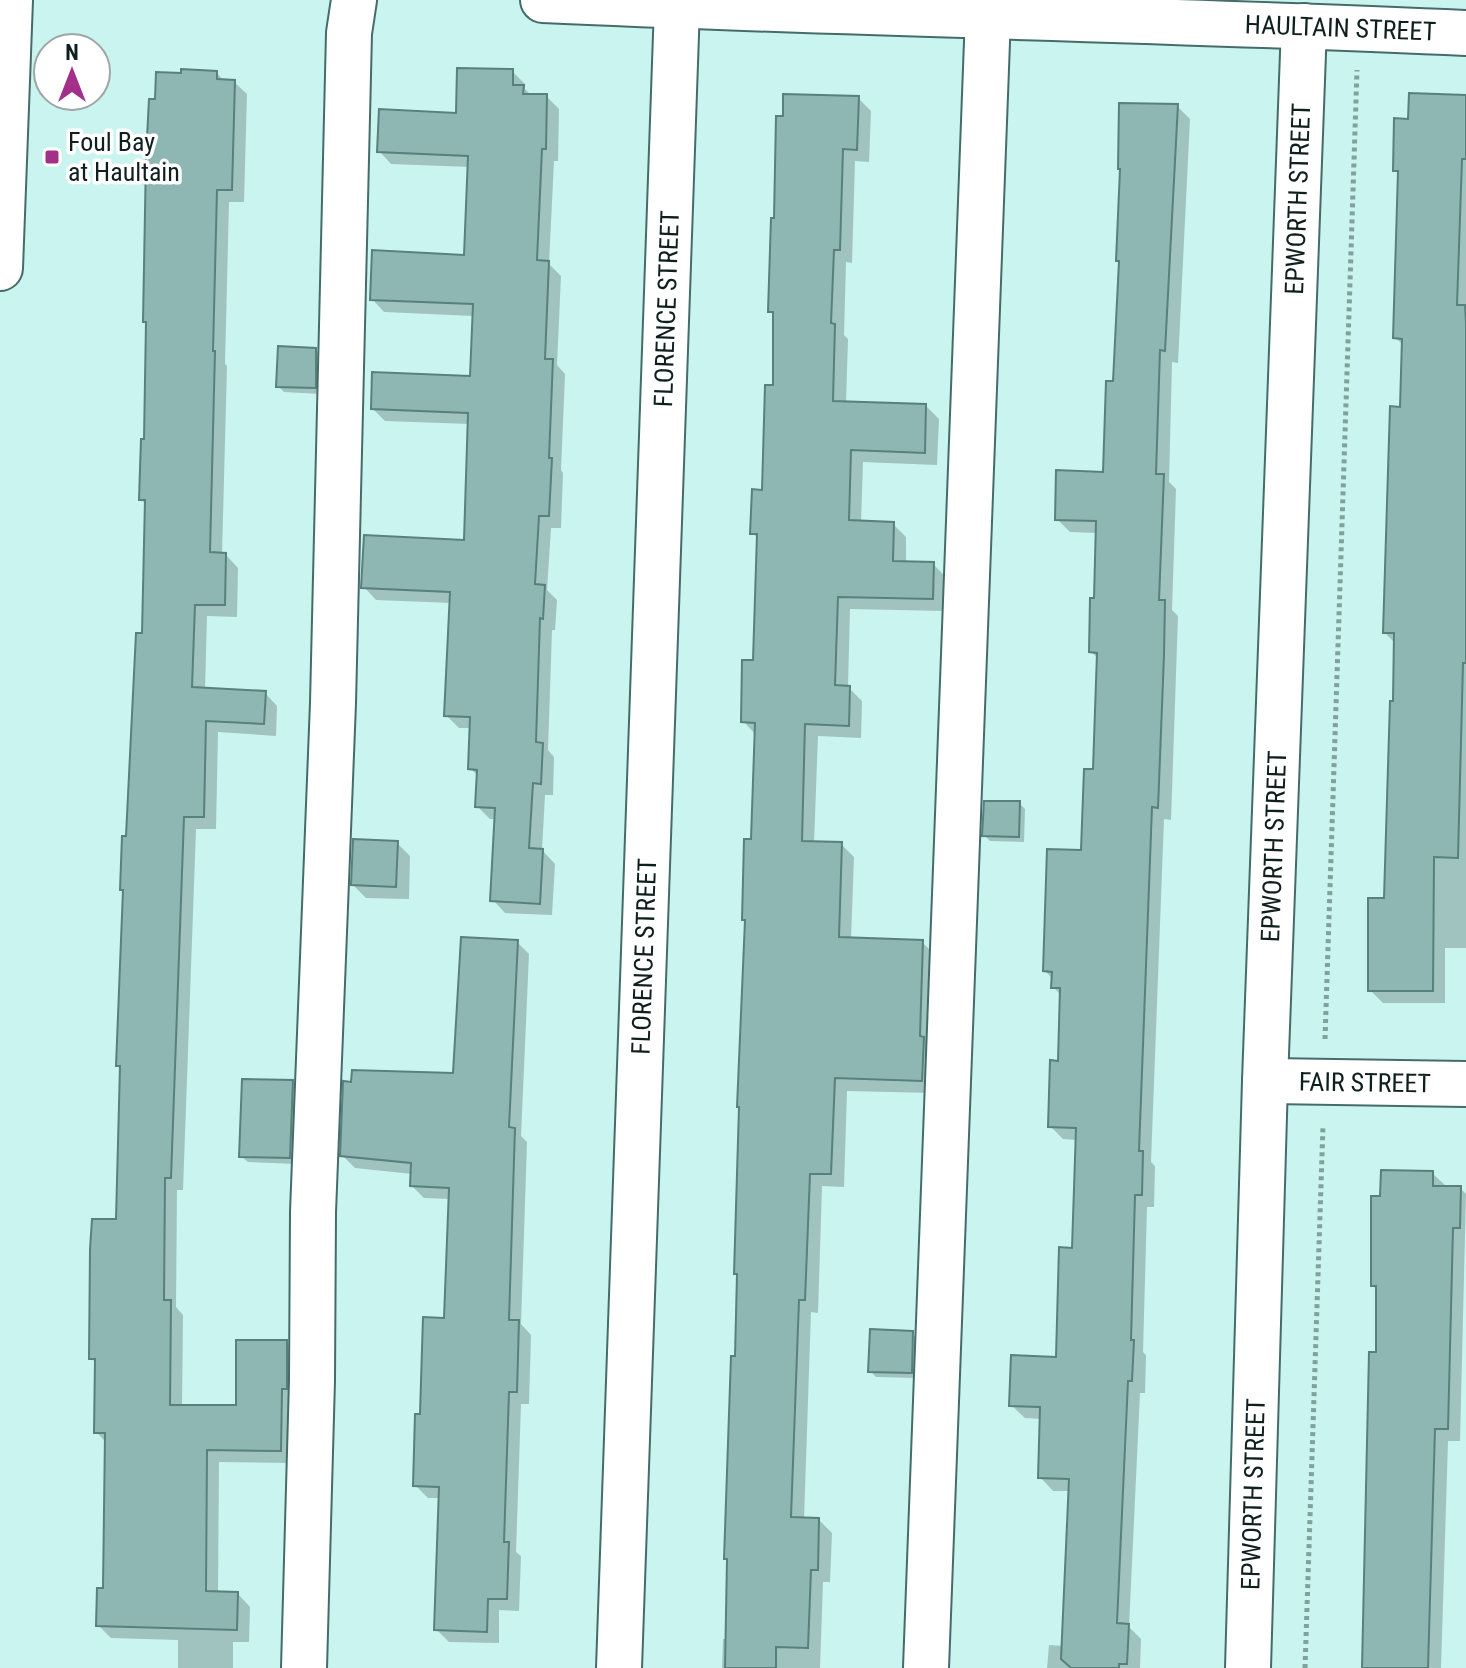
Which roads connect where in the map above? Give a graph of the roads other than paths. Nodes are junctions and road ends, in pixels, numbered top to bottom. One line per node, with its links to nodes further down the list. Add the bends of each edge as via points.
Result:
1 (10, 0): 8 (street)
2 (354, 0): 11 (street, via 313,1212)
3 (543, 0): 4 (street, HAULTAIN STREET)
4 (677, 6): 5 (street, HAULTAIN STREET); 12 (street, FLORENCE STREET)
5 (988, 15): 6 (street, HAULTAIN STREET); 13 (street)
6 (1304, 26): 7 (street, HAULTAIN STREET); 9 (street, EPWORTH STREET)
7 (1466, 33)
8 (0, 268)
9 (1265, 1081): 10 (street, FAIR STREET); 14 (street, EPWORTH STREET)
10 (1466, 1084)
11 (304, 1668)
12 (619, 1668)
13 (926, 1668)
14 (1248, 1668)

